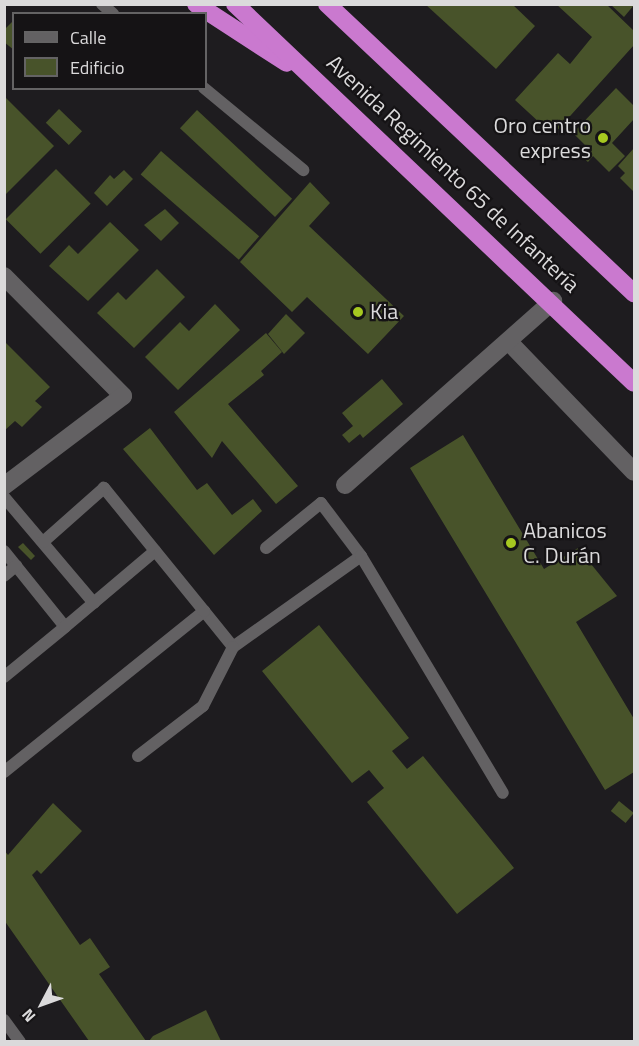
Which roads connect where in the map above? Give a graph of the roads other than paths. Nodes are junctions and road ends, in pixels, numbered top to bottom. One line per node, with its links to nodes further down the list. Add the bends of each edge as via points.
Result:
1 (196, 4): 7 (highway)
2 (235, 4): 7 (highway, Avenida Regimiento 65 de Infantería)
3 (327, 4): 5 (highway, Avenida Regimiento 65 de Infantería)
4 (336, 4): 5 (highway)
5 (357, 30): 10 (highway, Avenida Regimiento 65 de Infantería)
6 (206, 90): 8 (lane)
7 (331, 91): 11 (highway, Avenida Regimiento 65 de Infantería)
8 (303, 170)
9 (4, 276): 16 (street, via 123,396)
10 (634, 293)
11 (553, 301): 12 (street); 13 (highway, Avenida Regimiento 65 de Infantería)
12 (509, 342): 14 (street); 15 (street)
13 (634, 383)
14 (634, 472)
15 (345, 485)
16 (4, 486)
17 (4, 497): 18 (lane)
18 (43, 542): 21 (lane, via 104,488); 25 (lane)
19 (266, 548): 22 (lane, via 321,503)
20 (4, 551): 23 (lane)
21 (155, 551): 25 (lane); 26 (lane)
22 (361, 556): 28 (lane); 32 (lane)
23 (16, 566): 24 (lane); 27 (lane)
24 (4, 576)
25 (94, 603): 27 (lane)
26 (204, 611): 28 (lane); 31 (lane)
27 (65, 627): 29 (lane)
28 (233, 647): 30 (lane, via 203,706)
29 (4, 677)
30 (138, 756)
31 (4, 771)
32 (503, 793)
33 (4, 1020): 34 (lane)
34 (20, 1041)

